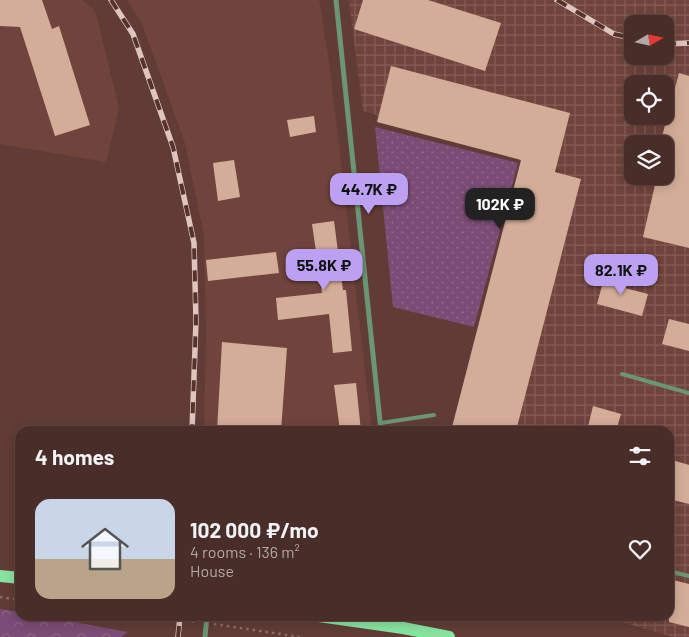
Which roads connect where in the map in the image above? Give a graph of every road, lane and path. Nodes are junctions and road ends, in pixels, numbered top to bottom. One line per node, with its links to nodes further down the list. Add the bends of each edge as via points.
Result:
1 (336, 0): 5 (street)
2 (622, 374): 3 (lane)
3 (689, 393)
4 (434, 415): 5 (lane)
5 (380, 423): 6 (street)
6 (380, 426)
7 (674, 572): 9 (lane)
8 (0, 576): 10 (main road)
9 (689, 576)
10 (15, 578)
11 (0, 597): 12 (path)
12 (15, 599)
13 (191, 621): 16 (path)
14 (388, 621): 15 (main road)
15 (402, 622): 19 (main road)
16 (206, 623): 17 (street); 18 (path)
17 (205, 637)
18 (300, 637)
19 (449, 637)

